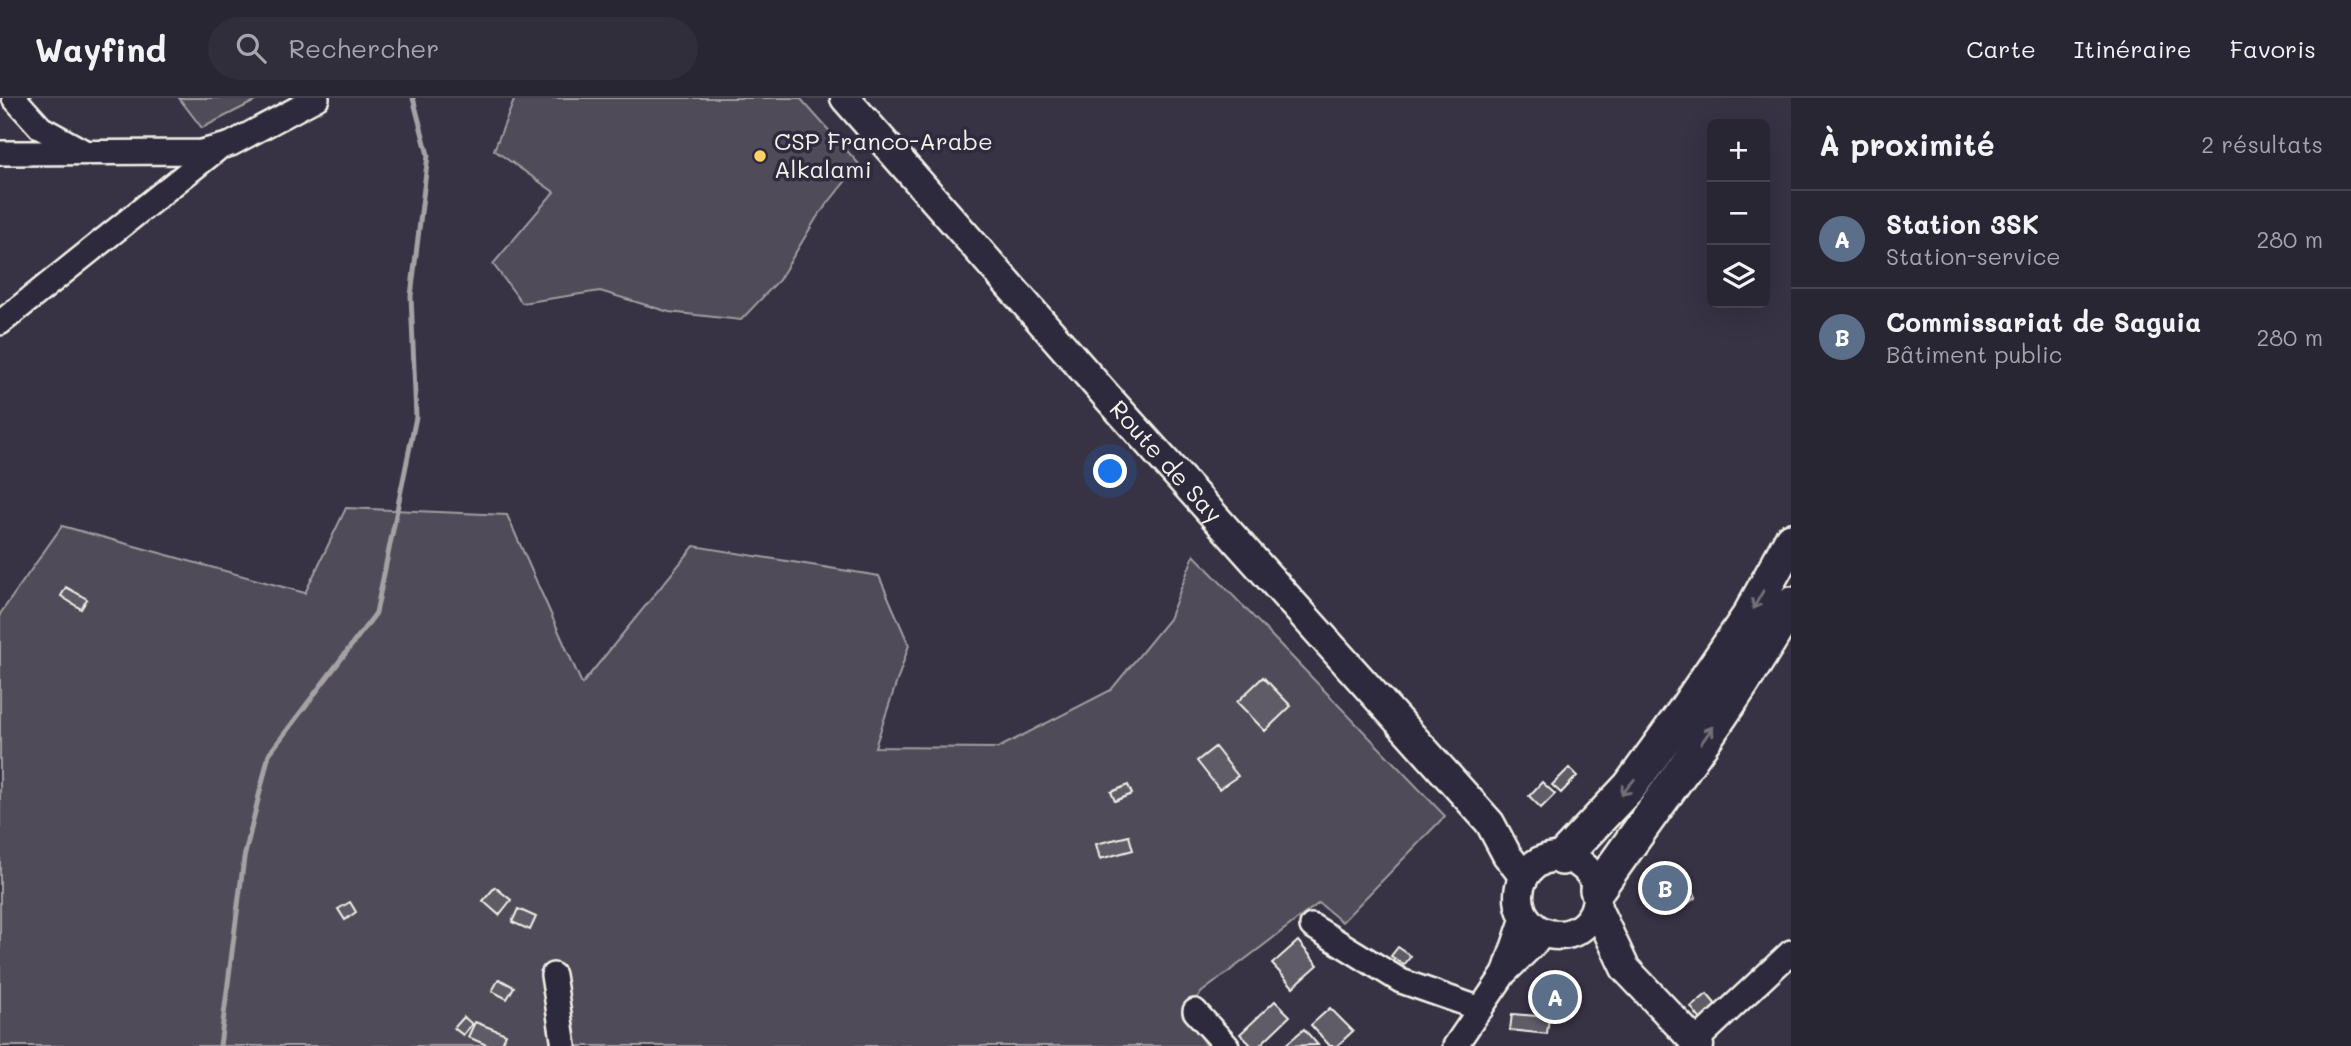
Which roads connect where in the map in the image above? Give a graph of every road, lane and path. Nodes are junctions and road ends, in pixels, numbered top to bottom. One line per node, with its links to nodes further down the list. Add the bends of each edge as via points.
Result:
1 (14, 98): 5 (street, via 41,128)
2 (317, 98): 4 (street)
3 (857, 104): 10 (main road, Route de Say, via 1110,400)
4 (218, 148): 5 (street, via 201,152); 7 (street)
5 (83, 151): 6 (street)
6 (0, 153)
7 (0, 323)
8 (1791, 540): 11 (highway, one-way to 11, via 1749,617 1684,713 1630,786)
9 (1791, 604): 13 (highway, one-way to 9)
10 (1490, 823): 11 (main road, Route de Say); 12 (main road, Route de Say)
11 (1557, 858): 12 (main road, via 1531,868); 13 (main road, via 1573,860 1589,872)
12 (1524, 877): 14 (main road, via 1519,896)
13 (1596, 898): 16 (main road, via 1587,923); 18 (main road)
14 (1524, 915): 16 (main road, via 1530,923); 19 (street)
15 (1312, 926): 21 (street, via 1401,981)
16 (1559, 933): 18 (main road); 19 (street)
17 (1791, 952): 23 (street)
18 (1625, 968): 23 (main road)
19 (1504, 974): 21 (street)
20 (553, 975): 24 (street)
21 (1481, 1009): 26 (street)
22 (1195, 1011): 25 (street)
23 (1697, 1044)
24 (564, 1046)
25 (1227, 1046)
26 (1455, 1046)

